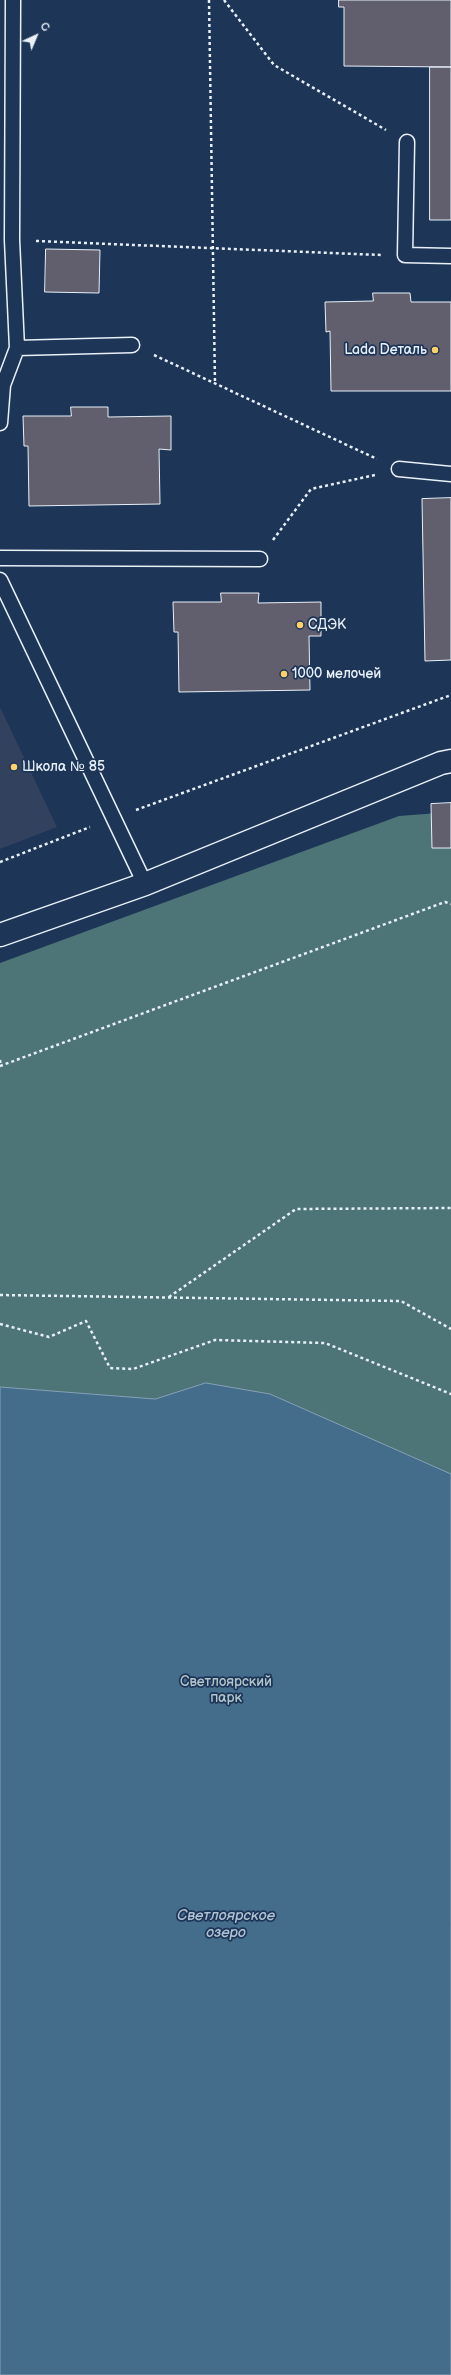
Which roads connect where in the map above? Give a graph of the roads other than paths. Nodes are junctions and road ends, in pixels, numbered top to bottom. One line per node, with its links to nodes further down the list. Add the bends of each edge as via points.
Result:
1 (13, 0): 5 (lane, via 12,240)
2 (408, 142): 3 (lane, via 405,255)
3 (451, 256)
4 (132, 345): 5 (lane)
5 (17, 348): 6 (lane, via 3,386)
6 (0, 423)
7 (399, 469): 8 (lane)
8 (451, 474)
9 (0, 558): 10 (lane)
10 (260, 558)
11 (0, 580): 13 (lane)
12 (451, 761): 13 (street)
13 (145, 884): 14 (street)
14 (0, 935)

